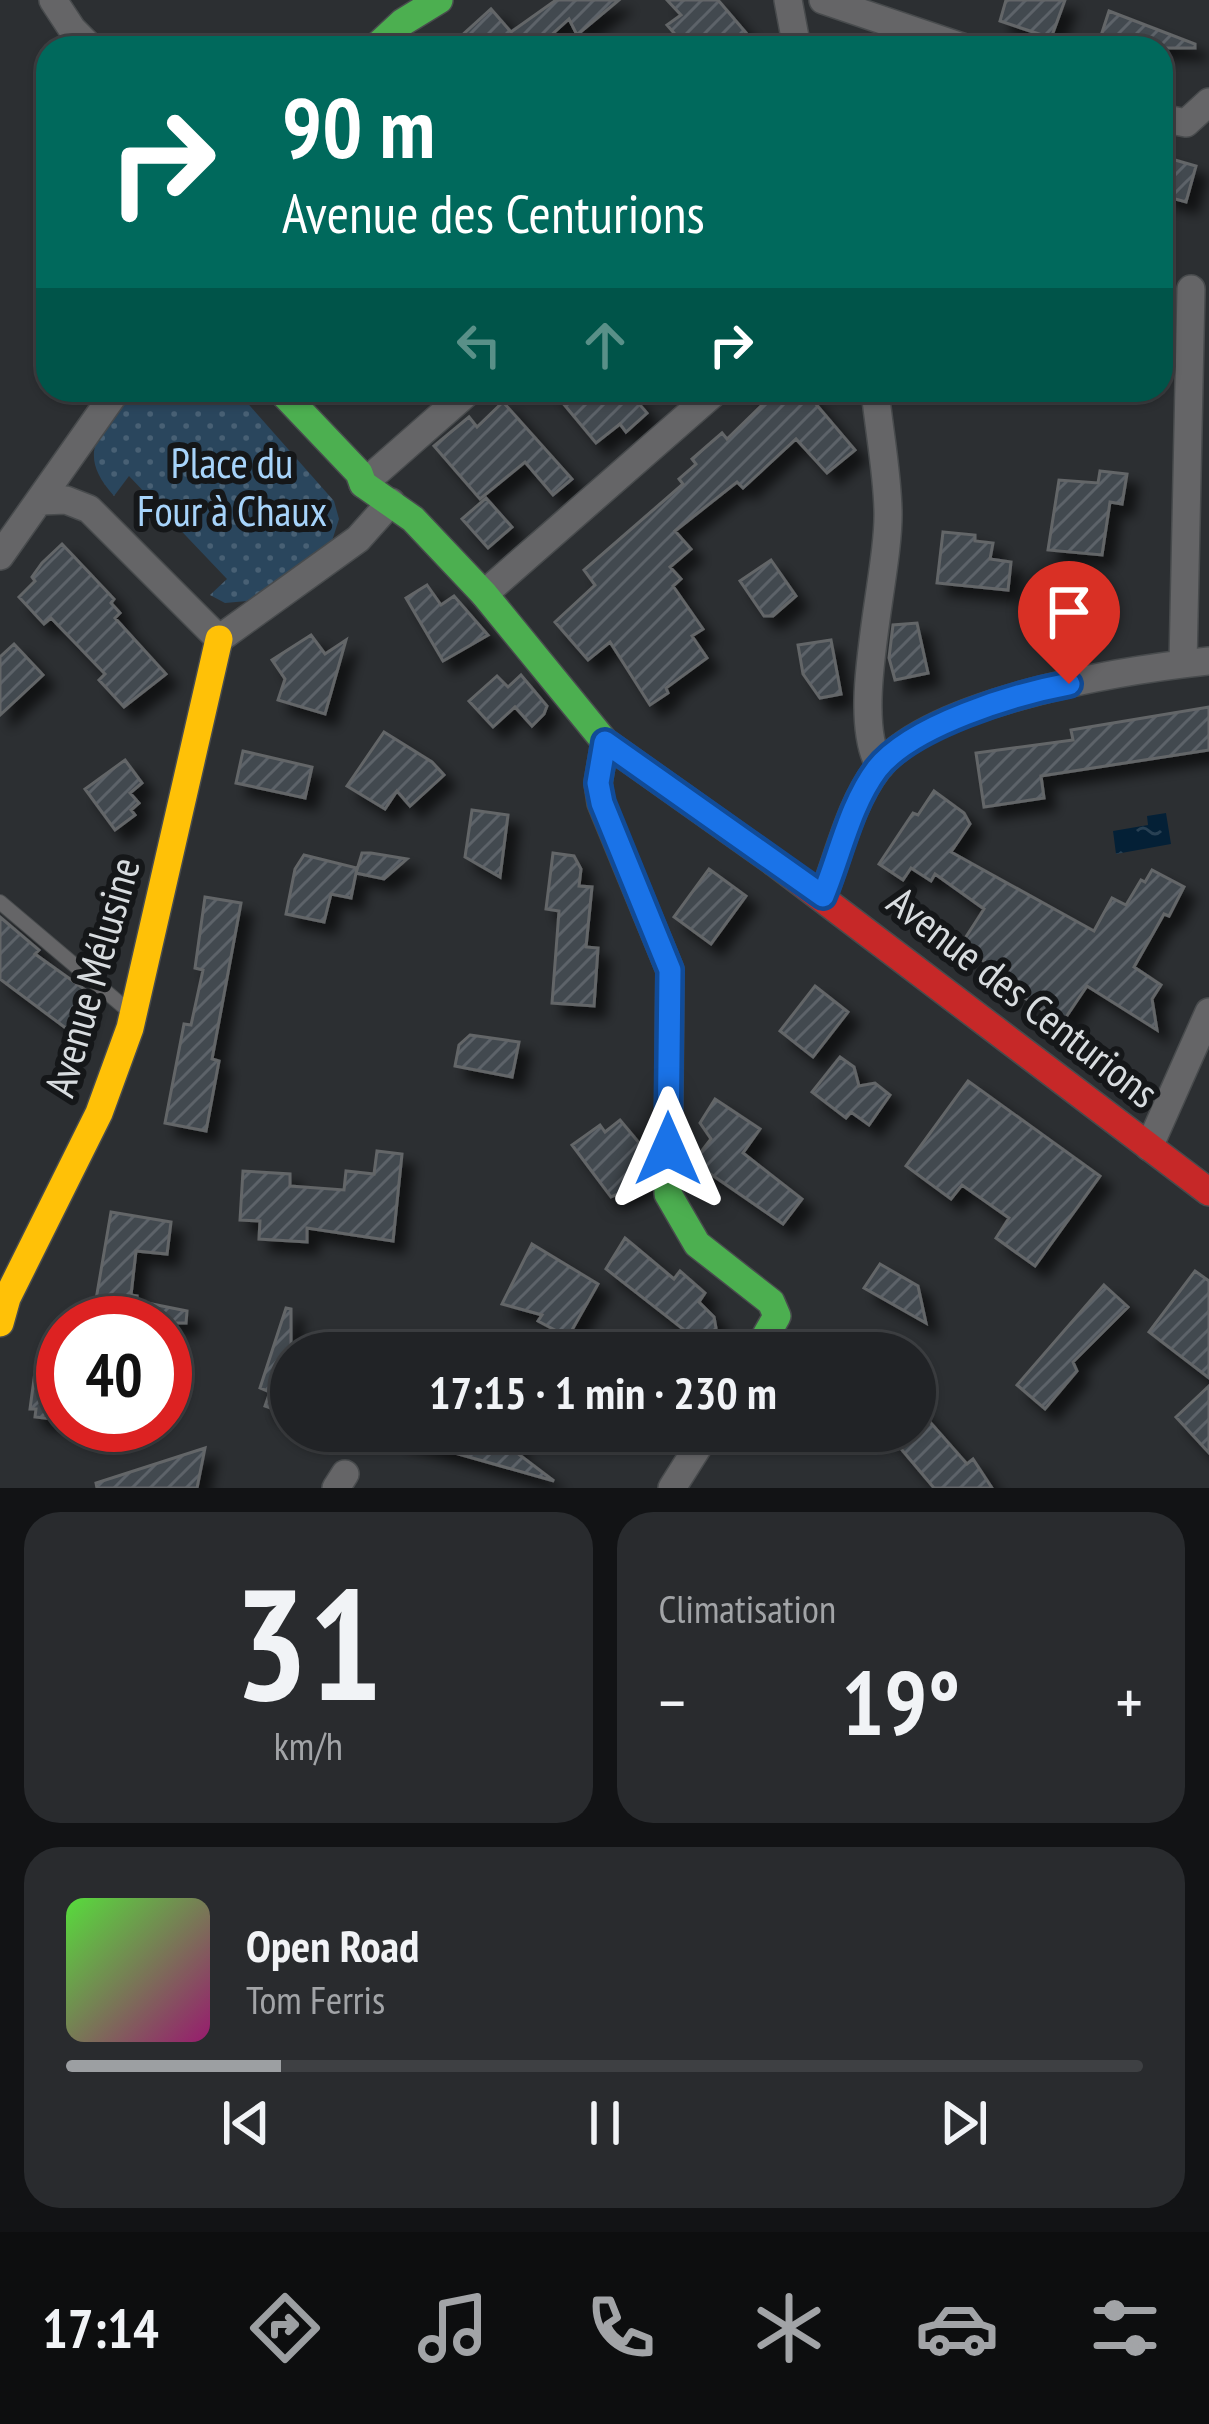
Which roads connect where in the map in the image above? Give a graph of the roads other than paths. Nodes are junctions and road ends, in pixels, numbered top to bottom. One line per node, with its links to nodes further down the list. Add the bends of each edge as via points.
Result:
1 (53, 0): 6 (street)
2 (76, 0): 7 (street)
3 (440, 0): 8 (street)
4 (788, 0): 9 (street)
5 (823, 0): 10 (street)
6 (79, 36)
7 (88, 36)
8 (388, 36)
9 (795, 36)
10 (930, 36)
11 (1209, 102): 12 (street, via 1186,122)
12 (1173, 120)
13 (1191, 289): 28 (street)
14 (109, 402): 20 (street)
15 (265, 402): 21 (street, Avenue des Centurions, via 330,475 351,487)
16 (291, 402): 21 (street, Avenue des Centurions)
17 (456, 402): 21 (street)
18 (703, 402): 26 (street)
19 (876, 402): 30 (street, via 888,513 868,740)
20 (72, 458): 22 (street); 24 (street, via 92,492)
21 (363, 484): 23 (street, Avenue des Centurions)
22 (41, 501): 24 (street); 25 (street)
23 (392, 502): 26 (street, Avenue des Centurions); 27 (street, via 358,539)
24 (89, 508): 27 (street)
25 (0, 556)
26 (484, 594): 29 (street, Avenue des Centurions)
27 (219, 639): 34 (street, Avenue Mélusine)
28 (1196, 662): 30 (street, via 1031,691 950,721)
29 (605, 742): 31 (street, Avenue des Centurions); 38 (street, via 602,803 670,970 668,1194 690,1240 771,1303 777,1316)
30 (880, 766): 31 (street)
31 (823, 896): 35 (street, Avenue des Centurions)
32 (0, 902): 34 (lane)
33 (1209, 1012): 35 (street)
34 (134, 1015): 37 (street, Avenue Mélusine, via 99,1113)
35 (1149, 1147): 36 (street, Avenue des Centurions)
36 (1209, 1192)
37 (0, 1323)
38 (768, 1332)
39 (694, 1452): 40 (street)
40 (672, 1488)

